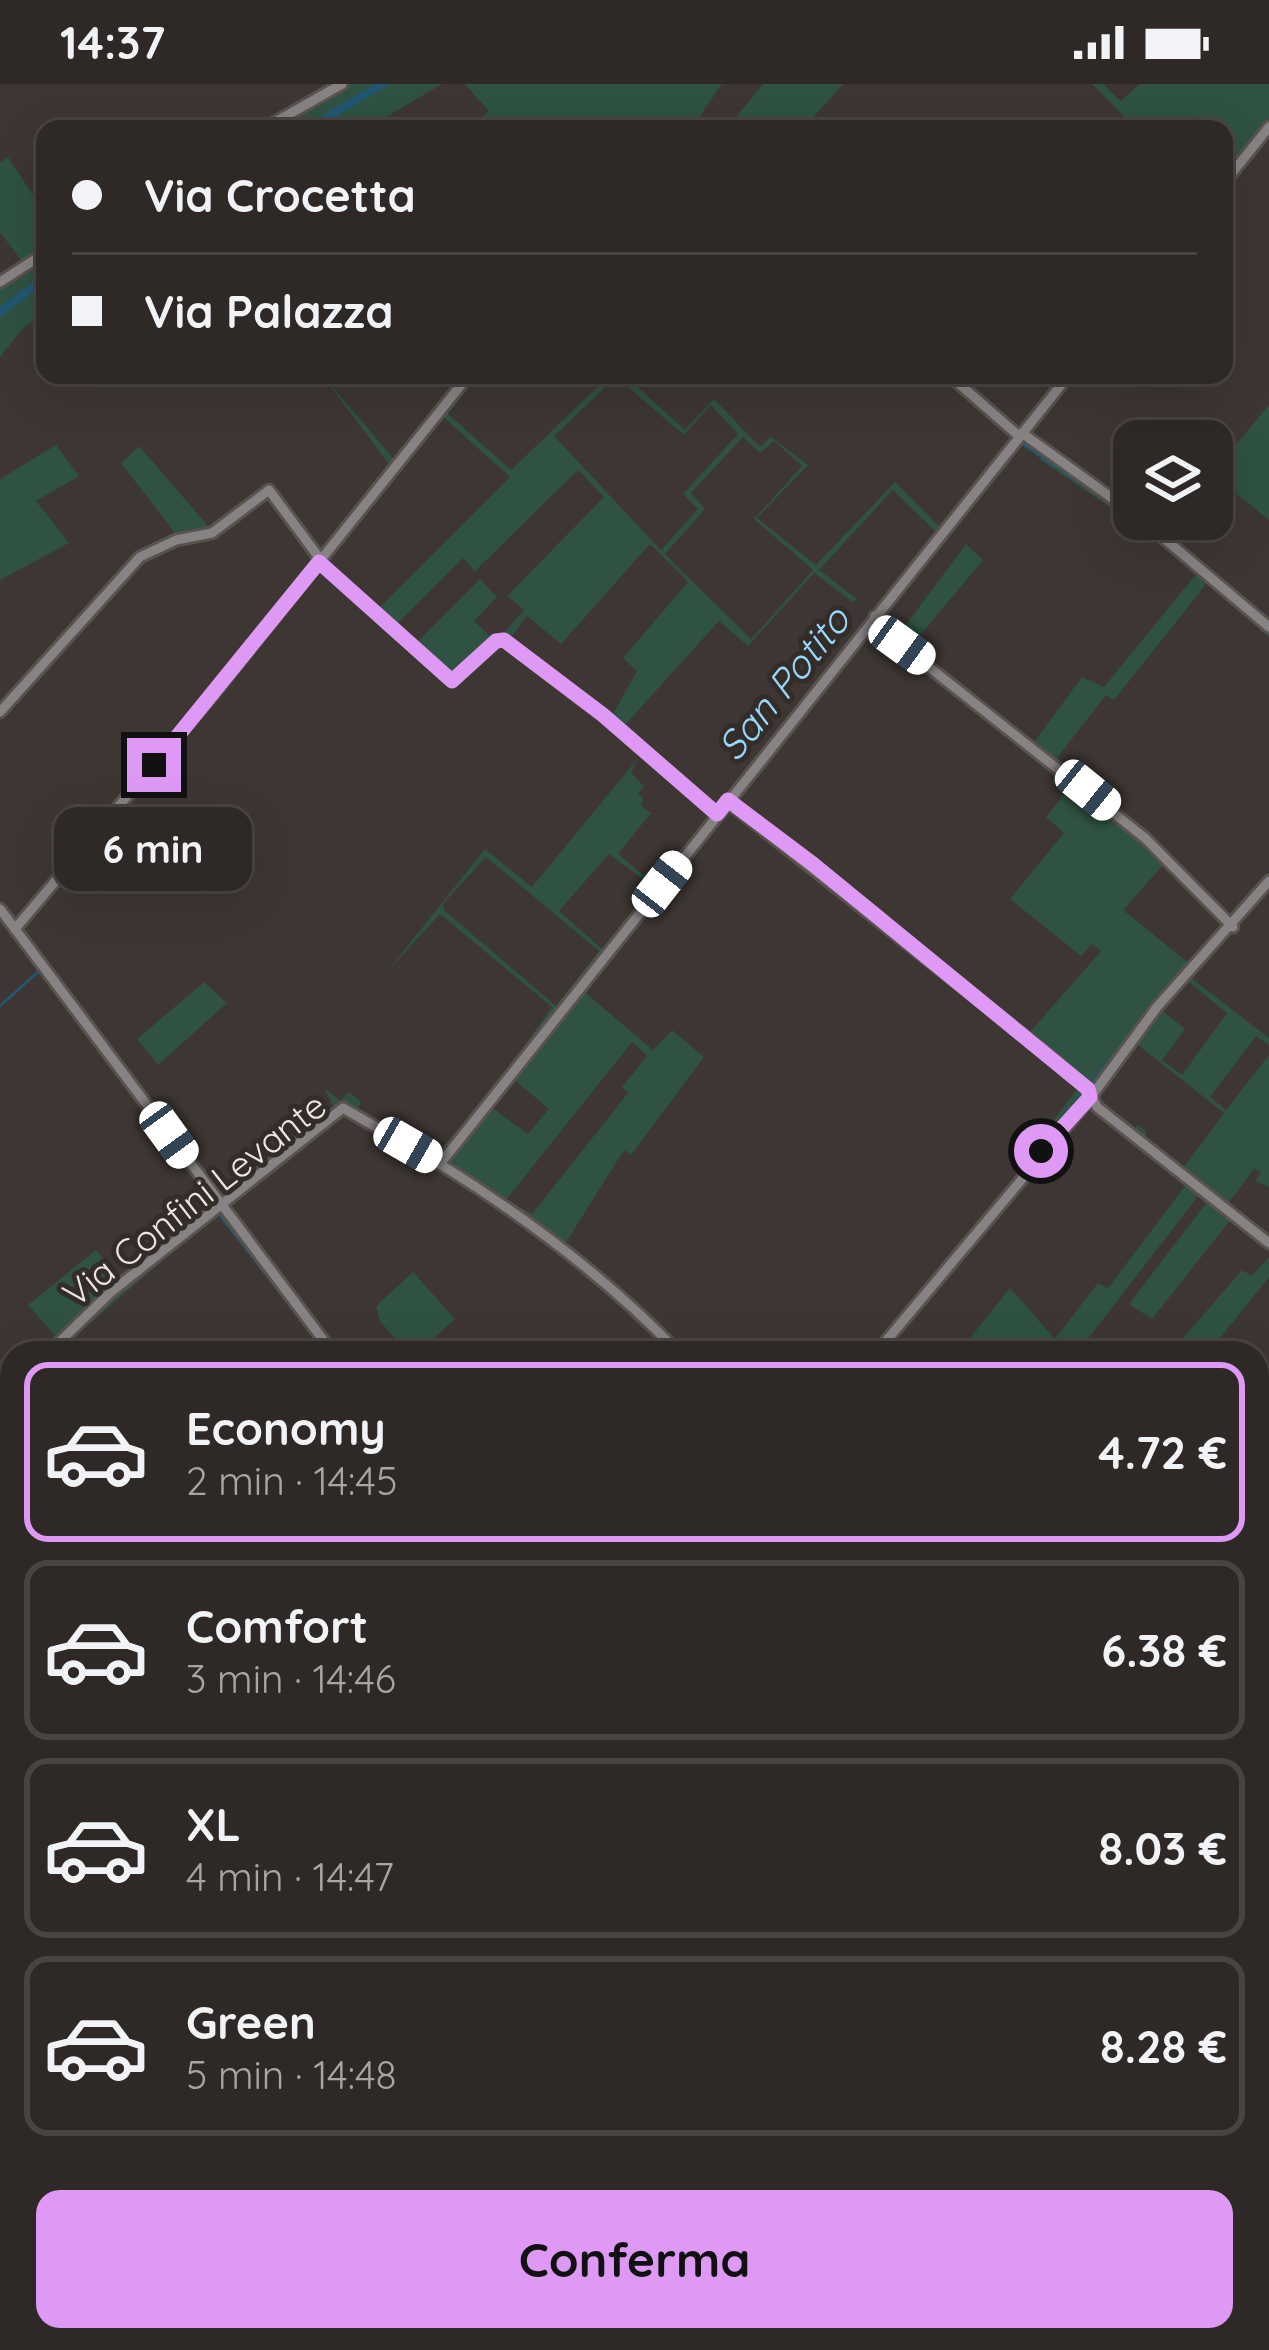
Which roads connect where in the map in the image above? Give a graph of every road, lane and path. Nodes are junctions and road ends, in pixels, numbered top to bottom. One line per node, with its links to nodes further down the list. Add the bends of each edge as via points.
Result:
1 (342, 84): 2 (street)
2 (279, 120)
3 (1269, 128): 4 (street)
4 (1233, 172)
5 (36, 259): 6 (street)
6 (0, 281)
7 (462, 384): 13 (street)
8 (961, 384): 10 (street)
9 (1062, 384): 10 (street)
10 (1021, 435): 11 (street); 14 (street)
11 (1113, 500)
12 (1165, 540): 15 (street)
13 (319, 561): 16 (street, via 269,490 212,532 140,557); 18 (street, via 452,681 504,640); 22 (street)
14 (875, 616): 17 (street); 21 (street, via 1145,838)
15 (1269, 627)
16 (0, 712)
17 (728, 800): 18 (street); 23 (street, via 1046,1053)
18 (717, 814): 24 (street)
19 (1269, 881): 21 (street)
20 (0, 909): 22 (street)
21 (1233, 927): 23 (street, via 1156,1007)
22 (15, 928): 25 (street)
23 (1090, 1097): 26 (street); 30 (street)
24 (440, 1164): 25 (street, Via Confini Levante, via 344,1108); 29 (street, via 519,1213)
25 (220, 1204): 27 (street, Via Confini Levante); 28 (street)
26 (1269, 1244)
27 (60, 1341)
28 (324, 1341)
29 (668, 1341)
30 (886, 1341)

